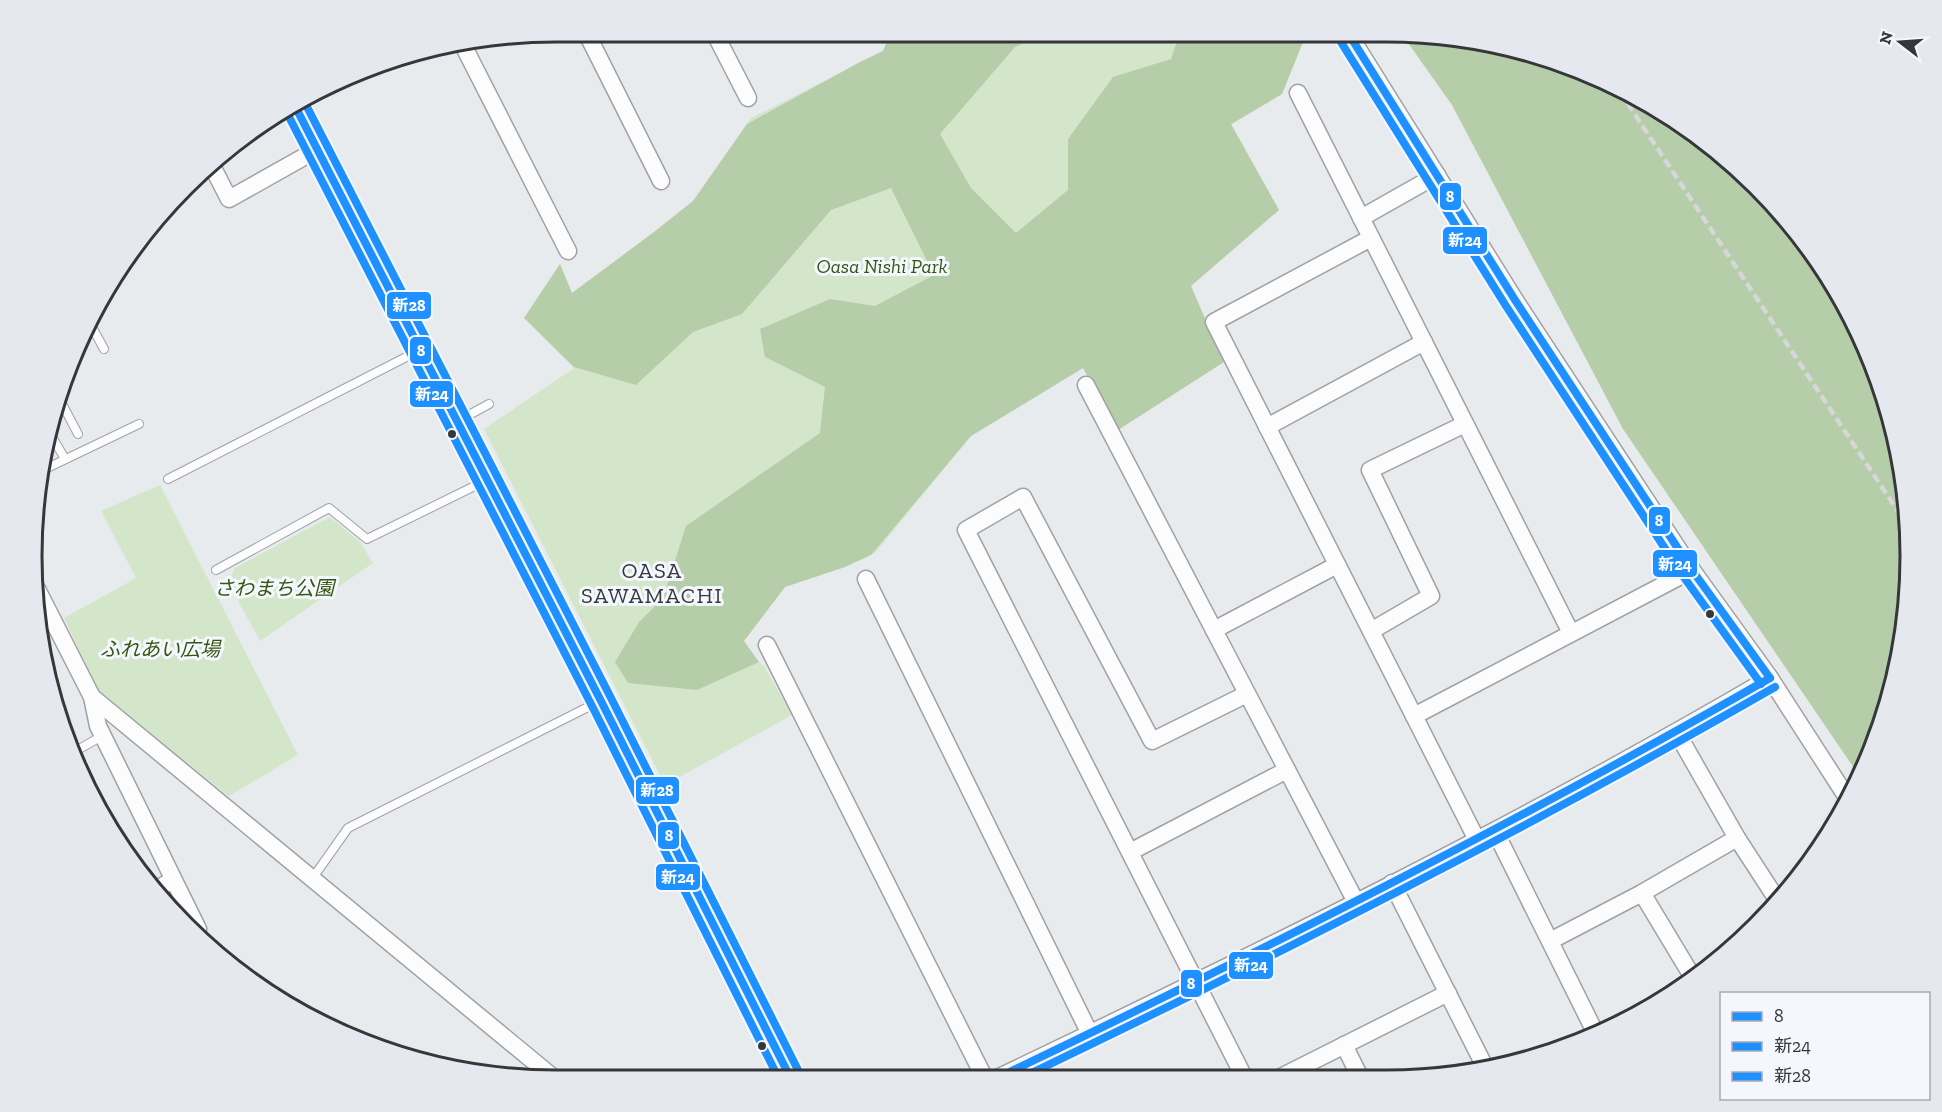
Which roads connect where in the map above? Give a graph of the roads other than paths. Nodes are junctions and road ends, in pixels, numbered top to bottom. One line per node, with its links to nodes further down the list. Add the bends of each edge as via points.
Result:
1 (591, 42): 11 (street)
2 (719, 42): 6 (street)
3 (1354, 42): 10 (street)
4 (466, 50): 14 (street, via 523,176)
5 (1298, 93): 12 (street)
6 (748, 98)
7 (298, 112): 8 (street)
8 (318, 149): 9 (street, via 228,199); 17 (street)
9 (215, 172)
10 (1437, 175): 12 (street); 34 (street)
11 (662, 181)
12 (1361, 218): 13 (street)
13 (1371, 238): 16 (street); 25 (street, via 1214,321)
14 (568, 251)
15 (94, 331): 18 (lane)
16 (1424, 342): 24 (street); 25 (street)
17 (420, 349): 22 (street); 30 (lane)
18 (104, 350)
19 (1086, 385): 37 (street)
20 (489, 404): 22 (lane)
21 (64, 407): 26 (lane)
22 (457, 422): 31 (street)
23 (139, 424): 28 (lane)
24 (1466, 424): 38 (street, via 1370,471 1431,596); 39 (street)
25 (1267, 427): 32 (street)
26 (78, 434)
27 (55, 442): 28 (lane)
28 (65, 459): 29 (lane)
29 (50, 466)
30 (168, 479)
31 (488, 480): 33 (lane, via 367,539 329,508); 44 (street)
32 (1338, 565): 37 (street); 38 (street)
33 (216, 570)
34 (1692, 570): 39 (street); 41 (street)
35 (866, 579): 68 (street)
36 (44, 603): 43 (street)
37 (1214, 630): 42 (street)
38 (1371, 631): 45 (street)
39 (1571, 633): 45 (street)
40 (767, 645): 73 (street)
41 (1770, 678): 46 (street); 50 (street)
42 (1247, 694): 49 (street); 54 (street, via 1152,741 1023,497 966,530)
43 (92, 697): 47 (street); 56 (street)
44 (601, 701): 56 (lane, via 348,828); 72 (street)
45 (1414, 716): 53 (street)
46 (1677, 733): 51 (street); 52 (street)
47 (102, 736): 48 (lane); 55 (street)
48 (79, 749)
49 (1287, 770): 54 (street); 61 (street)
50 (1843, 791)
51 (1495, 831): 53 (street); 63 (street)
52 (1737, 838): 59 (street); 60 (street)
53 (1477, 840): 57 (street)
54 (1130, 852): 65 (street)
55 (173, 880): 58 (street); 62 (street)
56 (312, 880): 71 (street)
57 (1392, 883): 61 (street); 66 (street)
58 (162, 886)
59 (1642, 893): 63 (street); 64 (street)
60 (1773, 894)
61 (1356, 902): 65 (street)
62 (193, 919)
63 (1550, 941): 67 (street)
64 (1689, 971)
65 (1197, 983): 68 (street); 75 (street)
66 (1448, 993): 69 (street); 70 (street)
67 (1592, 1027)
68 (1090, 1034): 74 (street)
69 (1344, 1045): 76 (street); 77 (street)
70 (1482, 1061)
71 (544, 1070)
72 (786, 1070)
73 (980, 1070)
74 (1014, 1070)
75 (1240, 1070)
76 (1295, 1070)
77 (1357, 1070)

